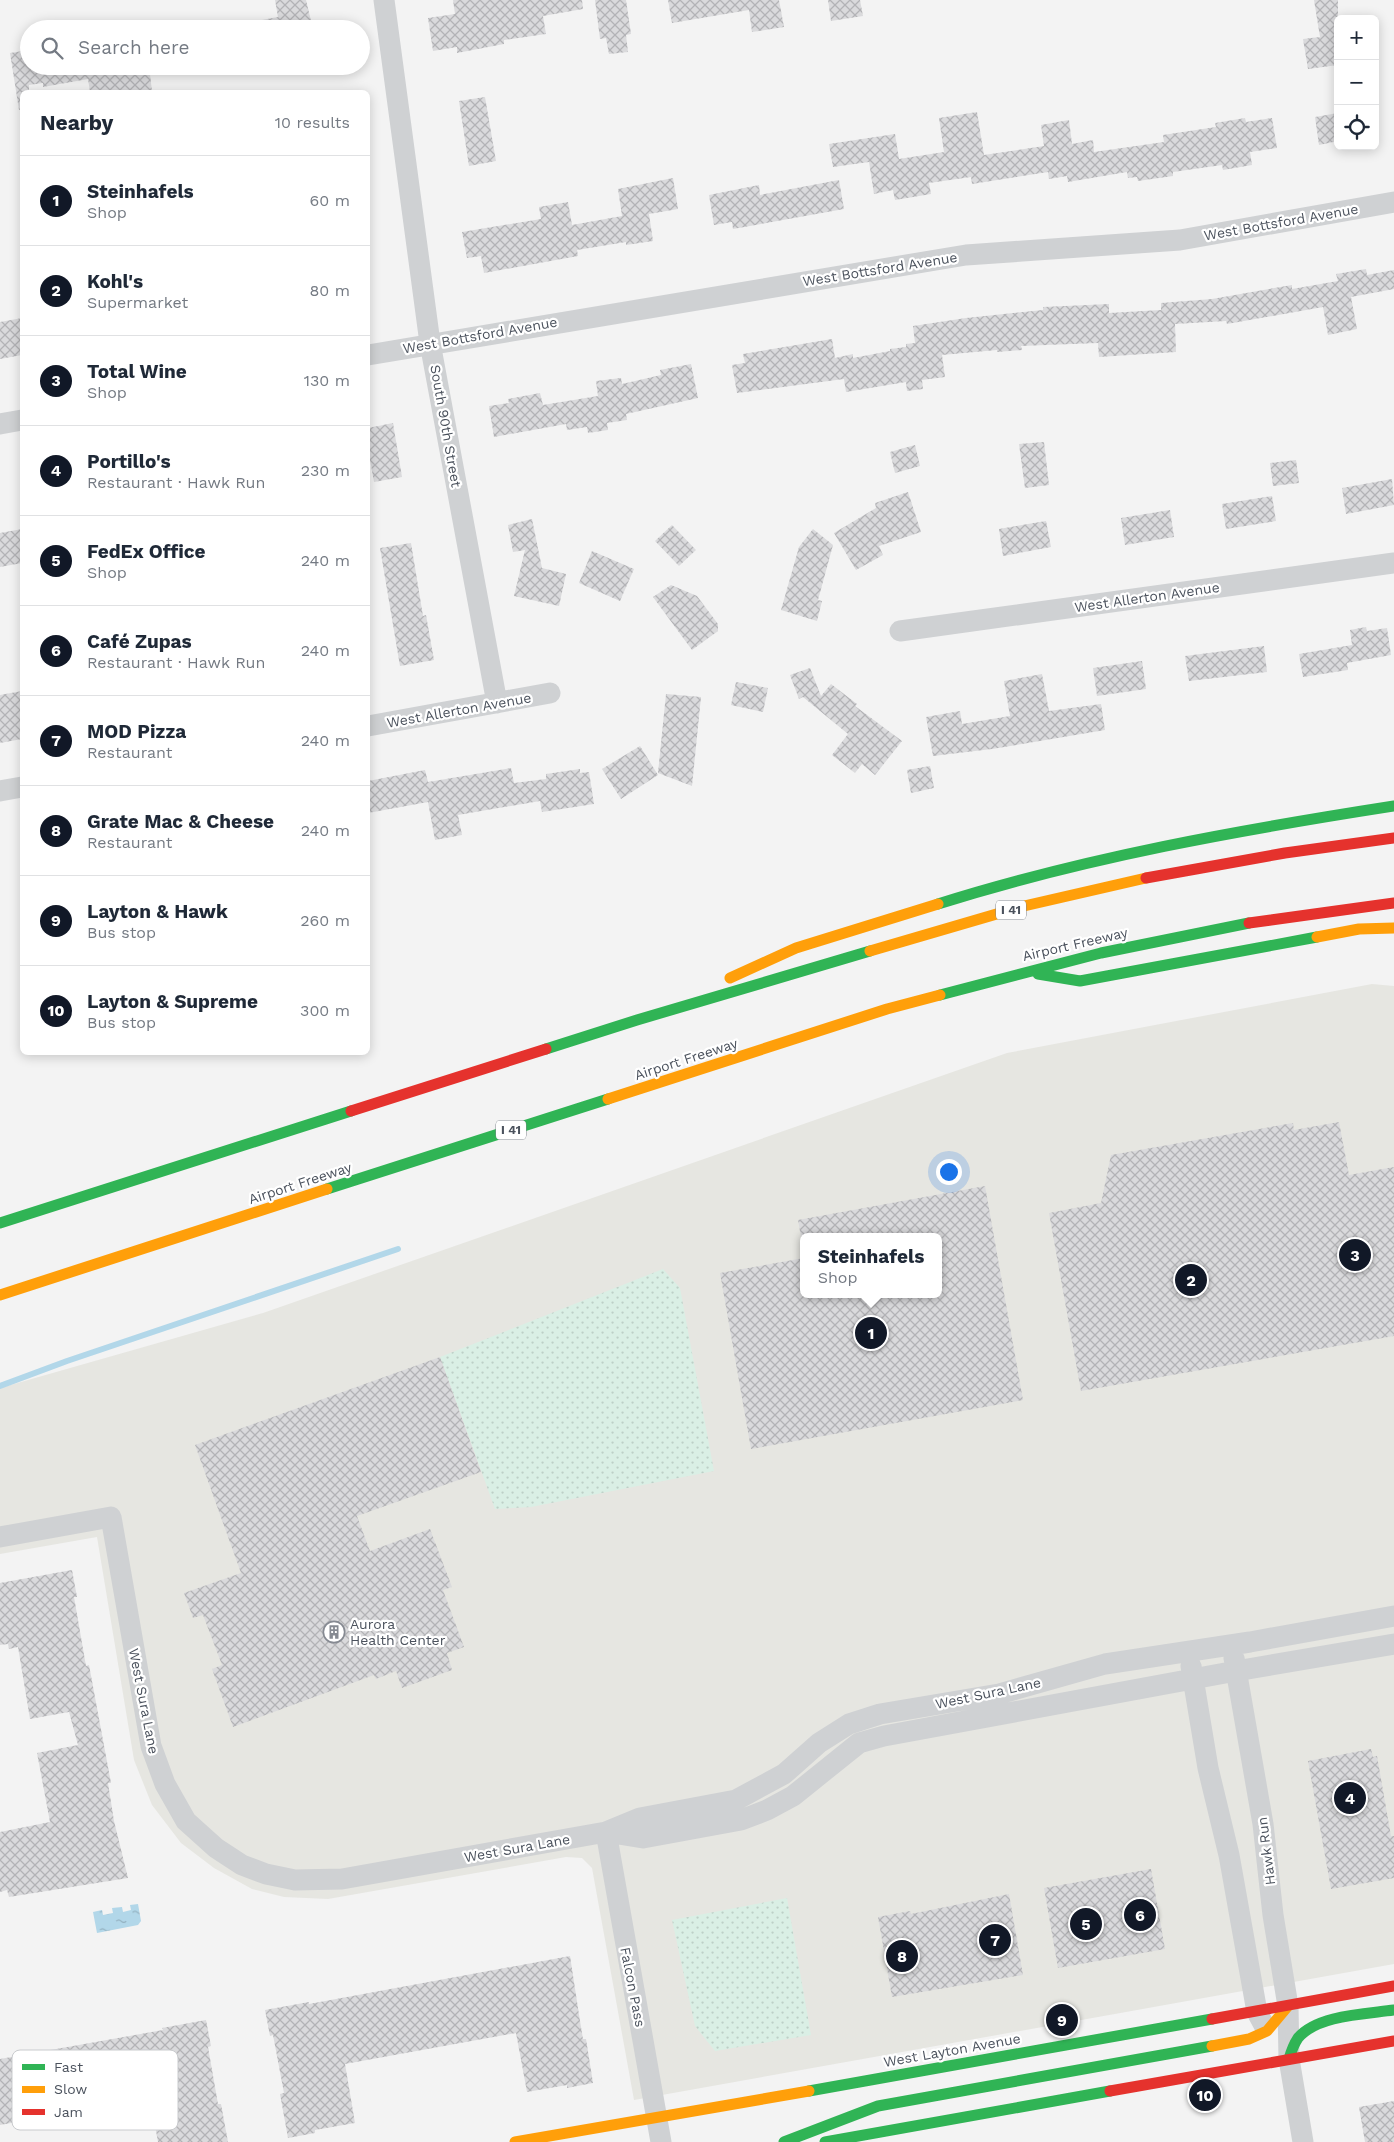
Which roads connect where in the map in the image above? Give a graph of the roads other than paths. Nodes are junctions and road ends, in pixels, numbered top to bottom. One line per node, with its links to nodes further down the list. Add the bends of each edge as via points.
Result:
1 (384, 0): 3 (street, South 90th Street)
2 (1394, 202): 3 (street, West Bottsford Avenue, via 1180,240 966,254)
3 (430, 343): 4 (street, West Bottsford Avenue); 10 (street, South 90th Street)
4 (370, 355)
5 (20, 420): 6 (street)
6 (0, 424)
7 (1394, 563): 8 (street, West Allerton Avenue)
8 (900, 631)
9 (550, 693): 10 (street, West Allerton Avenue)
10 (496, 703): 11 (street, West Allerton Avenue)
11 (370, 726)
12 (20, 787): 13 (street)
13 (0, 791)
14 (1394, 806): 19 (main road, via 1244,830 1008,882 796,948)
15 (1394, 838): 19 (main road, I 41, via 1157,875 1024,906)
16 (1394, 903): 18 (main road, Airport Freeway / I 41, via 1204,931)
17 (1394, 928): 18 (main road, via 1359,929 1080,981)
18 (1024, 972): 21 (main road, Airport Freeway / I 41, via 887,1010)
19 (637, 1020): 20 (main road, I 41)
20 (0, 1223)
21 (0, 1295)
22 (0, 1537): 29 (street, West Sura Lane, via 111,1516 151,1746 165,1784 186,1821 216,1848 242,1865 296,1880 342,1879)
23 (1394, 1616): 24 (street, West Sura Lane)
24 (1231, 1644): 26 (street, West Sura Lane); 27 (street, Hawk Run)
25 (1394, 1644): 27 (street, West Sura Lane)
26 (1188, 1651): 28 (street); 29 (street, West Sura Lane, via 1105,1664 998,1694 872,1716 849,1724 819,1743 784,1774 736,1800 640,1818)
27 (1236, 1671): 28 (street, West Sura Lane); 31 (street, Hawk Run, via 1263,1824)
28 (1193, 1679): 29 (street, West Sura Lane, via 884,1736 859,1743 793,1796 740,1820 643,1838); 33 (street)
29 (606, 1832): 37 (street, Falcon Pass)
30 (1394, 1986): 31 (main road, West Layton Avenue)
31 (1288, 2006): 33 (main road, West Layton Avenue); 34 (main road); 36 (street, Hawk Run)
32 (1394, 2010): 36 (main road, via 1310,2027 1298,2037)
33 (1257, 2012): 34 (street); 37 (main road, West Layton Avenue)
34 (1267, 2031): 36 (street); 40 (main road, via 1249,2039 1218,2045 878,2106)
35 (1394, 2041): 36 (main road)
36 (1289, 2059): 41 (main road); 42 (street, Hawk Run)
37 (657, 2117): 38 (main road, West Layton Avenue); 39 (street, Falcon Pass)
38 (515, 2142)
39 (662, 2142)
40 (784, 2142)
41 (825, 2142)
42 (1303, 2142)

